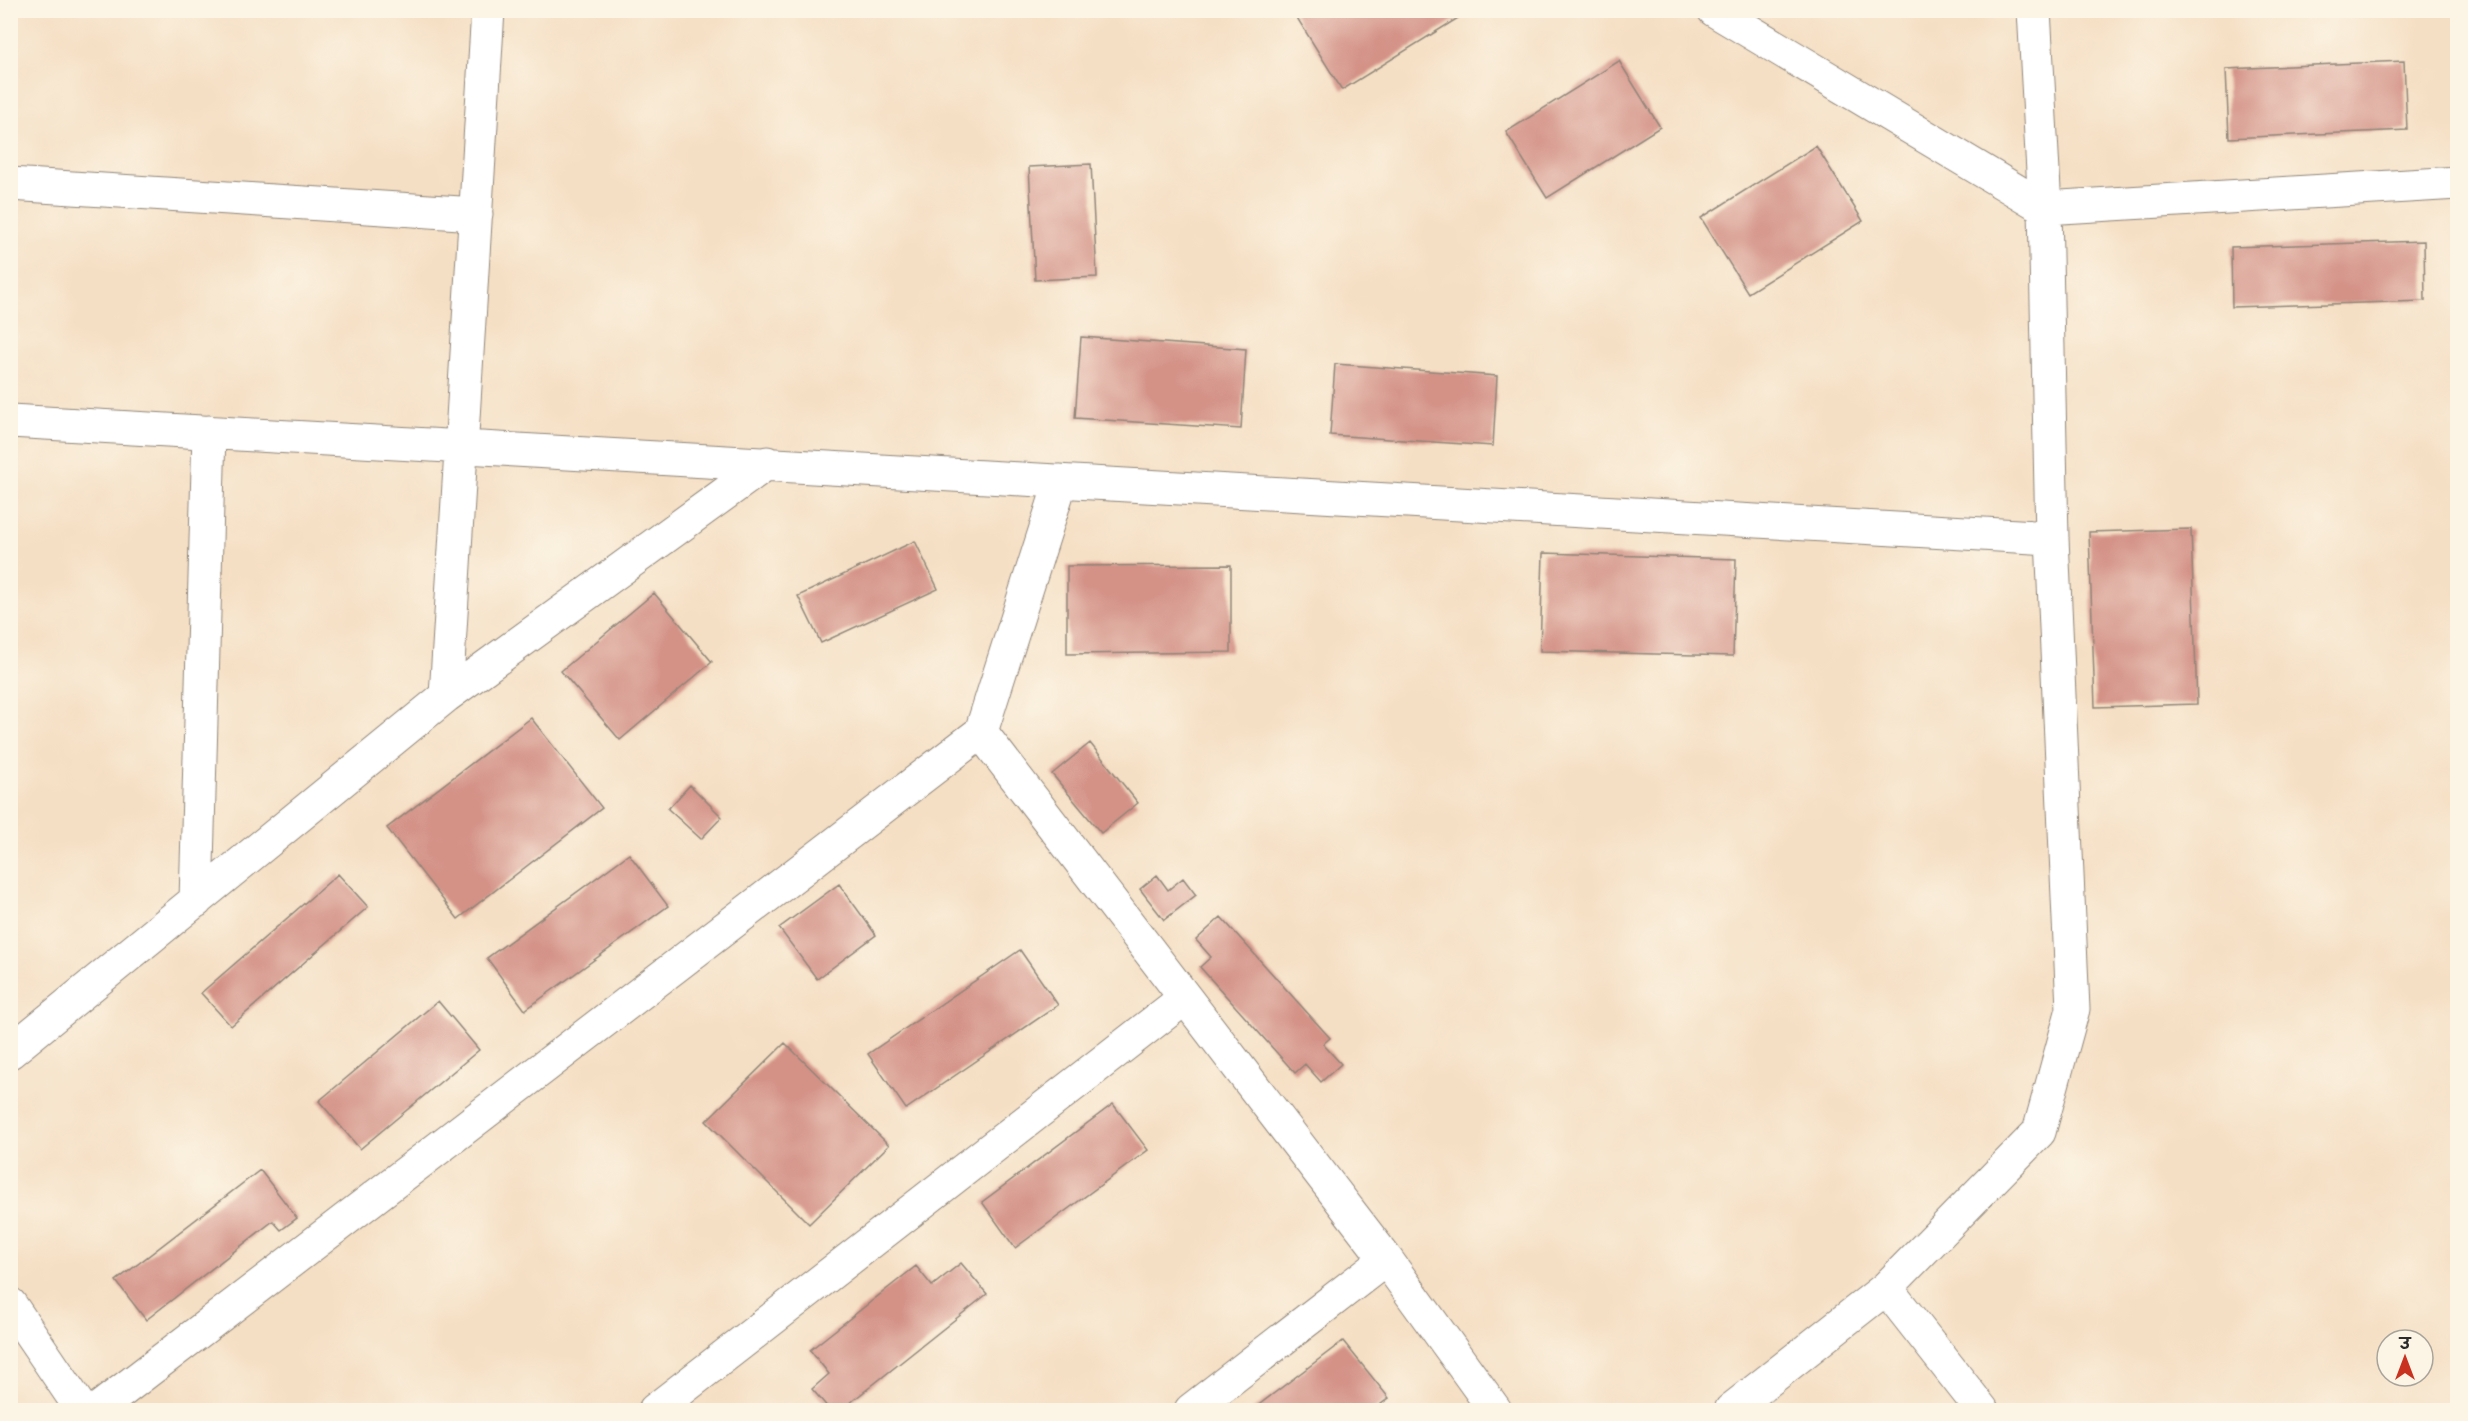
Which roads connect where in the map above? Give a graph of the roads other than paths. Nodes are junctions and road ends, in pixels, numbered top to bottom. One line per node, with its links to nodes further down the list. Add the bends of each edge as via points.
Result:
1 (488, 10): 7 (street)
2 (1714, 10): 6 (street)
3 (2034, 10): 6 (street)
4 (2457, 183): 6 (street)
5 (10, 184): 7 (street)
6 (2045, 207): 13 (street)
7 (476, 213): 10 (street)
8 (10, 421): 9 (street)
9 (209, 432): 10 (street); 16 (street)
10 (463, 446): 11 (street); 14 (street)
11 (767, 463): 12 (street); 14 (street)
12 (1061, 481): 13 (street); 15 (street)
13 (2052, 538): 20 (street, via 2073,1009 2039,1132)
14 (446, 696): 16 (street)
15 (981, 732): 17 (street); 23 (street)
16 (196, 901): 18 (street)
17 (1185, 998): 19 (street); 24 (street)
18 (10, 1052)
19 (1386, 1259): 25 (street); 26 (street)
20 (1886, 1288): 27 (street); 28 (street)
21 (10, 1304): 22 (street)
22 (82, 1410)
23 (97, 1410)
24 (655, 1410)
25 (1191, 1410)
26 (1495, 1410)
27 (1731, 1410)
28 (1982, 1410)

